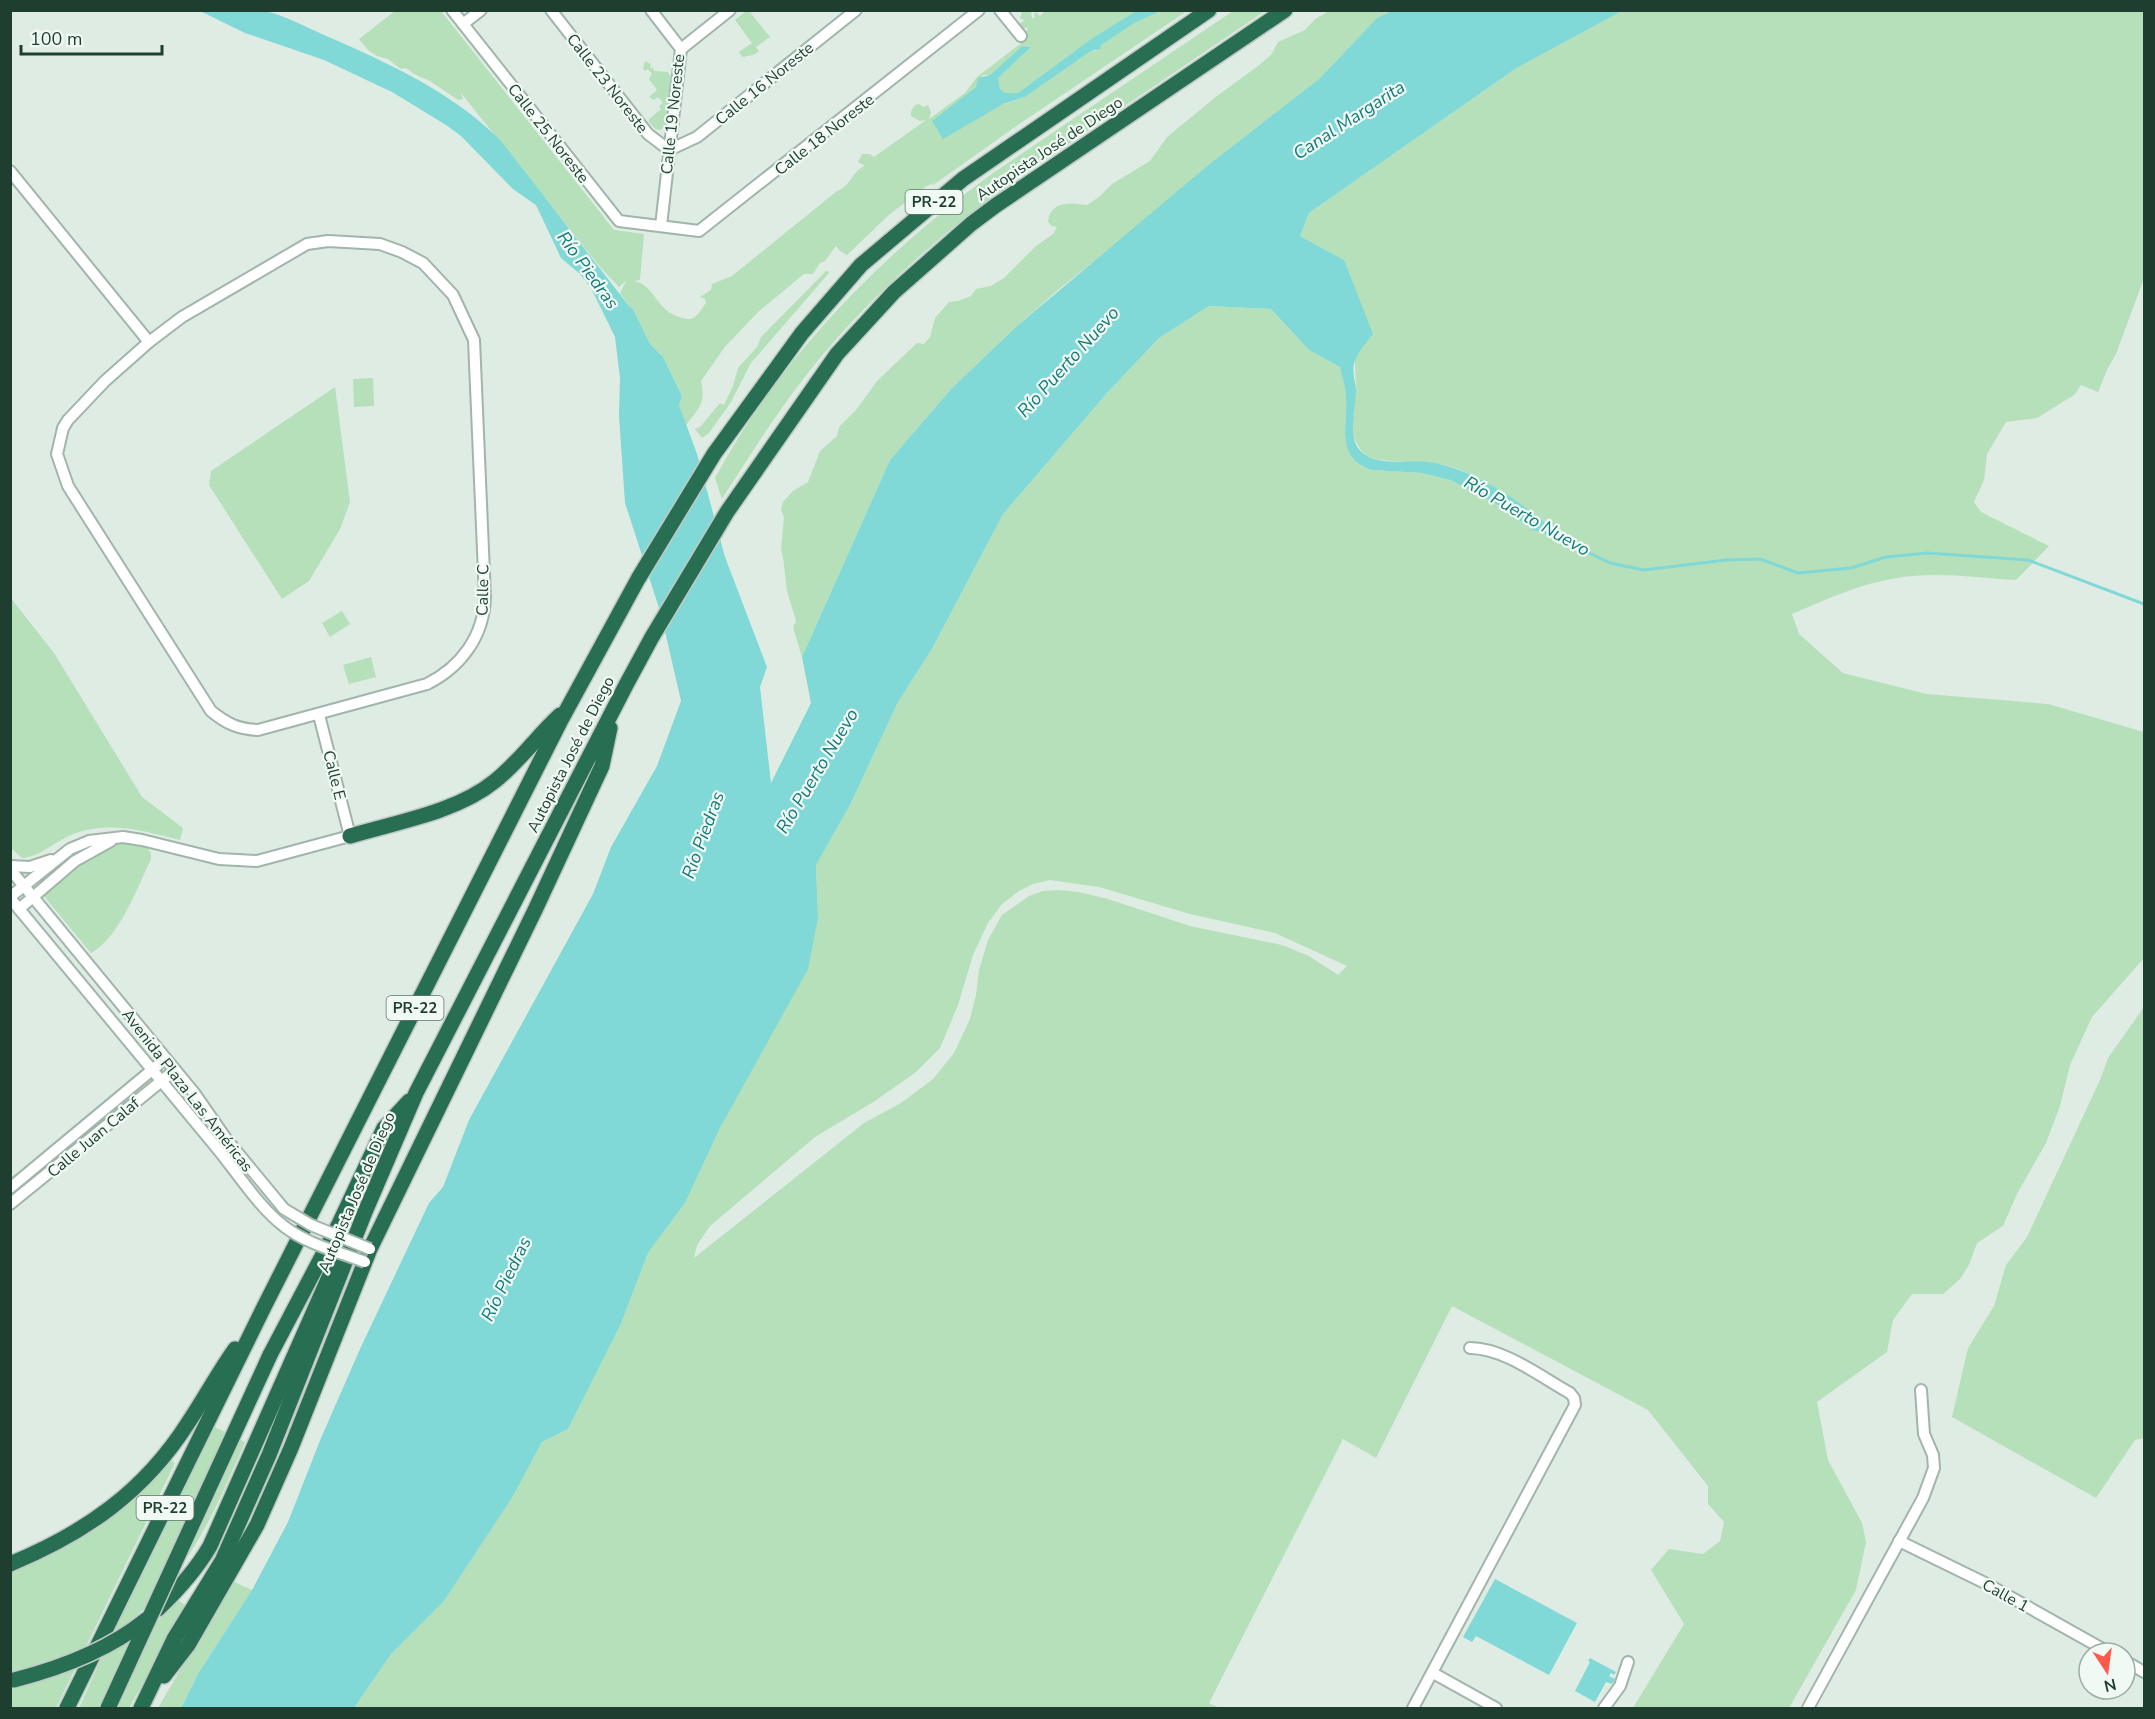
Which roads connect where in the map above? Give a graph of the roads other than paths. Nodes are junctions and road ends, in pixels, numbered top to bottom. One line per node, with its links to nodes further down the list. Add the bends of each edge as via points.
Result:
1 (452, 10): 11 (street, Calle 25 Noreste)
2 (481, 10): 11 (street)
3 (551, 10): 14 (street, Calle 23 Noreste, via 648,134)
4 (651, 10): 13 (street, Calle 19 Noreste)
5 (730, 10): 13 (street)
6 (856, 10): 14 (street, Calle 16 Noreste, via 697,137)
7 (979, 10): 16 (street, Calle 18 Noreste, via 703,230)
8 (1000, 10): 12 (street)
9 (1209, 10): 19 (highway, Autopista José de Diego / PR-22, via 963,179 861,265 802,333 714,453 638,579)
10 (1286, 10): 18 (highway, Autopista José de Diego / PR-22, via 994,206 894,292 837,354 727,512)
11 (463, 24): 16 (street, Calle 25 Noreste, via 619,221)
12 (1022, 36)
13 (681, 49): 14 (street, Calle 19 Noreste)
14 (669, 150): 16 (street, Calle 19 Noreste)
15 (10, 171): 17 (street)
16 (661, 226)
17 (149, 342): 20 (street, Calle C, via 105,381 63,428 57,454 68,486 211,711 240,729 258,730); 20 (street, Calle C, via 182,316 307,244 345,241 380,244 423,263 453,295 474,340 485,601 481,626 469,650 441,677)
18 (614, 708): 33 (highway, Autopista José de Diego / PR-22); 37 (highway, via 602,766)
19 (567, 709): 21 (highway, via 510,767 480,791 449,806); 38 (highway, Autopista José de Diego / PR-22)
20 (319, 715): 21 (street, Calle E)
21 (350, 836): 22 (street, via 257,861 219,859)
22 (123, 837): 23 (street, via 89,841); 27 (street, via 75,861)
23 (65, 854): 24 (street, via 30,867); 25 (street)
24 (10, 868): 25 (street, Avenida Plaza Las Américas)
25 (24, 886): 26 (street); 27 (street, Avenida Plaza Las Américas)
26 (10, 897): 28 (street, Avenida Plaza Las Américas)
27 (33, 897): 28 (street); 29 (street, Avenida Plaza Las Américas)
28 (19, 909): 30 (street, Avenida Plaza Las Américas)
29 (166, 1058): 30 (street, Calle Juan Calaf); 31 (street, Avenida Plaza Las Américas)
30 (153, 1069): 32 (street, Avenida Plaza Las Américas); 34 (street, Calle Juan Calaf)
31 (175, 1070): 32 (street, Calle Juan Calaf); 37 (street, Avenida Plaza Las Américas, bridge, via 284,1209)
32 (162, 1080): 35 (street, Calle Juan Calaf); 37 (street, Avenida Plaza Las Américas, bridge, via 284,1226 306,1238)
33 (417, 1093): 36 (highway, Autopista José de Diego / PR-22); 49 (highway, bridge, via 384,1128 270,1355)
34 (10, 1188)
35 (10, 1204)
36 (365, 1212): 46 (highway, bridge, via 333,1267 210,1546 194,1570 158,1609 131,1630 82,1658); 47 (highway, Autopista José de Diego / PR-22, via 269,1455 222,1562 174,1639)
37 (368, 1256): 47 (highway, via 252,1535 188,1645)
38 (264, 1307): 42 (highway, via 214,1379 188,1425 151,1472 116,1506 83,1529); 48 (highway, Autopista José de Diego / PR-22)
39 (1470, 1348): 45 (street, via 1492,1351 1509,1359 1570,1393 1575,1405)
40 (1921, 1390): 41 (street, via 1924,1434 1934,1468 1923,1498)
41 (1899, 1541): 43 (street, Calle 1, via 1989,1585); 53 (street)
42 (10, 1564)
43 (2089, 1641)
44 (1628, 1662): 52 (street, via 1620,1686)
45 (1433, 1673): 50 (street); 51 (street)
46 (12, 1680)
47 (142, 1705)
48 (67, 1708)
49 (108, 1708)
50 (1413, 1708)
51 (1496, 1708)
52 (1604, 1708)
53 (1808, 1708)

